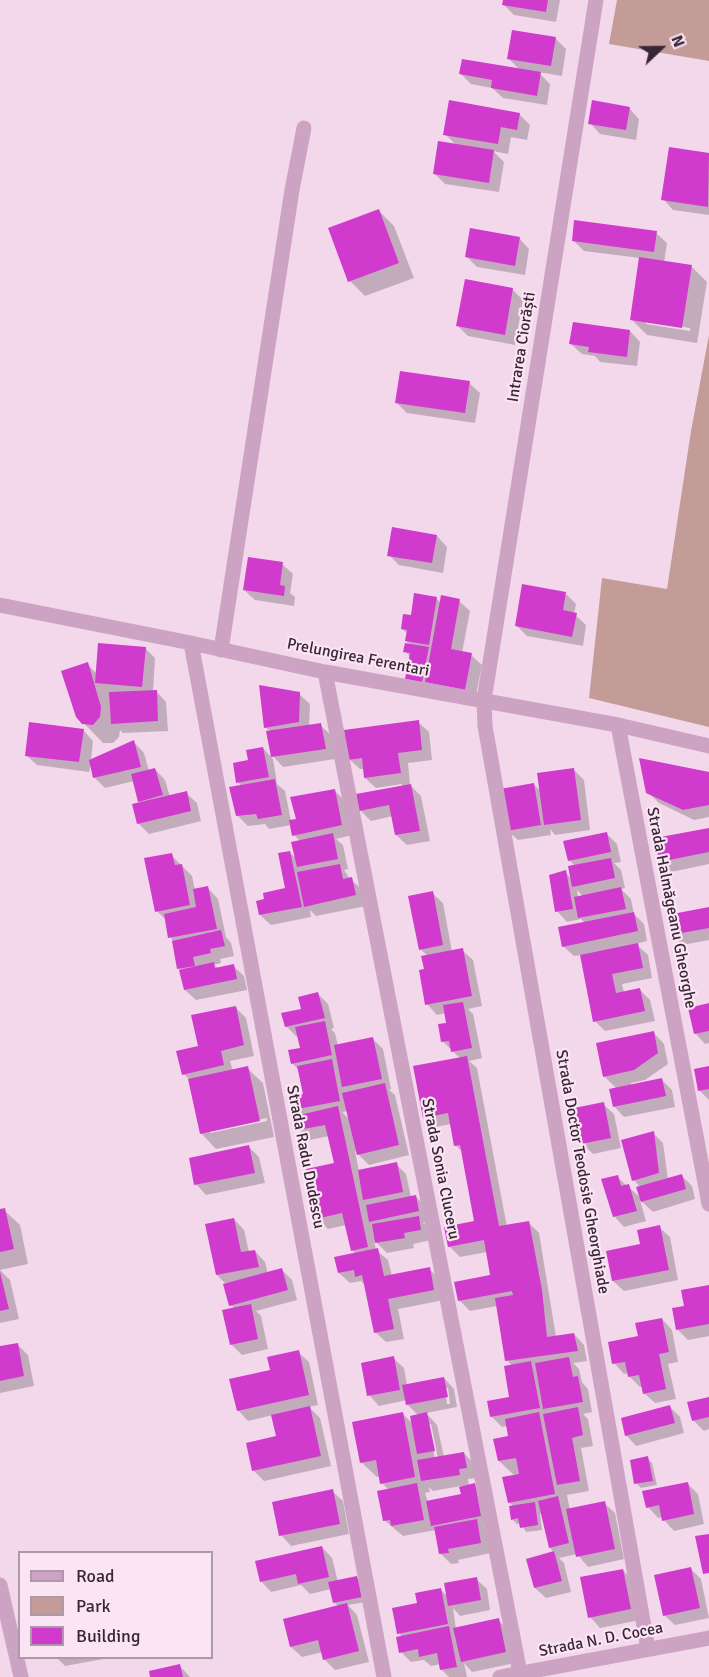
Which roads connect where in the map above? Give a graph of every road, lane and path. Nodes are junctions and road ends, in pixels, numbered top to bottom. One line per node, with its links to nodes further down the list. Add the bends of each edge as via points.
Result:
1 (596, 0): 7 (street, Intrarea Ciorăști)
2 (304, 128): 5 (street)
3 (0, 605): 4 (street, Prelungirea Ferentari)
4 (191, 643): 5 (street, Prelungirea Ferentari); 16 (street, Strada Radu Dudescu)
5 (221, 650): 6 (street, Prelungirea Ferentari)
6 (325, 672): 7 (street, Prelungirea Ferentari); 14 (street, Strada Sonia Cluceru)
7 (484, 700): 8 (street, Prelungirea Ferentari); 13 (street, Strada Doctor Teodosie Gheorghiade, via 485,726)
8 (618, 724): 9 (street, Prelungirea Ferentari); 10 (street, Strada Halmăgeanu Gheorghe)
9 (709, 747)
10 (708, 1195)
11 (0, 1586): 15 (street)
12 (709, 1638): 13 (street, Strada N. D. Cocea)
13 (648, 1649): 14 (street, Strada N. D. Cocea)
14 (520, 1673): 17 (street, Strada N. D. Cocea)
15 (21, 1677)
16 (384, 1677)
17 (500, 1677)

